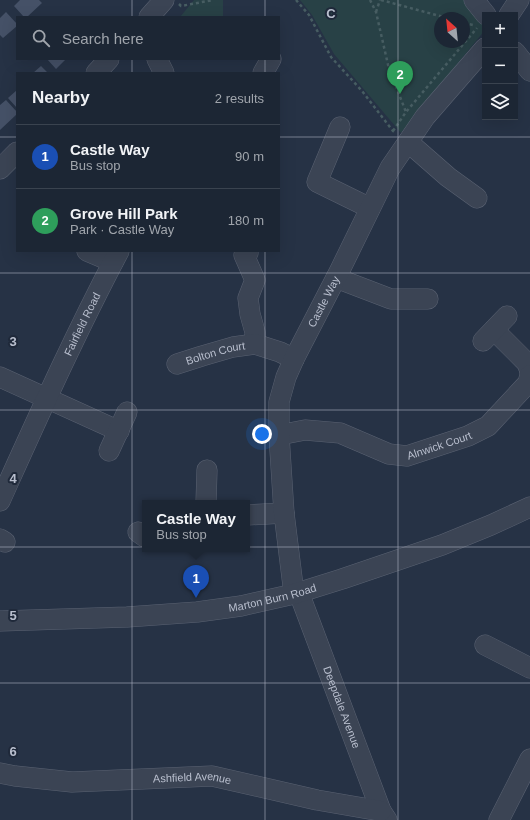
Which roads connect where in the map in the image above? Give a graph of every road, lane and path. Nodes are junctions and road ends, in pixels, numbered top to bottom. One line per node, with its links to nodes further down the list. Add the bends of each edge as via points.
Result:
1 (213, 0): 7 (path)
2 (296, 0): 24 (path, via 309,15 331,57)
3 (371, 0): 8 (path)
4 (381, 0): 8 (path); 10 (path)
5 (474, 0): 12 (street)
6 (519, 0): 9 (street)
7 (172, 3): 11 (street)
8 (376, 12): 22 (path, via 389,69)
9 (511, 12)
10 (434, 14)
11 (152, 16)
12 (482, 21): 22 (path)
13 (482, 51): 24 (street, Castle Way, via 425,117)
14 (518, 56): 18 (street)
15 (109, 60): 19 (street)
16 (158, 60): 20 (street)
17 (270, 60): 21 (street)
18 (530, 71)
19 (97, 72)
20 (164, 72)
21 (264, 72)
22 (406, 112): 24 (path)
23 (340, 127): 26 (street, via 317,182)
24 (400, 137): 25 (street); 26 (street, Castle Way, via 390,168)
25 (477, 198)
26 (370, 208): 30 (street, Castle Way)
27 (93, 252): 29 (street)
28 (248, 253): 33 (street, Bolton Court, via 244,255 255,280 248,298)
29 (116, 256): 39 (street, Fairfield Road)
30 (336, 278): 31 (street, via 391,299); 34 (street, Castle Way)
31 (428, 299)
32 (495, 329): 36 (street, via 527,363)
33 (255, 344): 34 (street, Bolton Court); 35 (street, Bolton Court, via 233,347)
34 (294, 359): 42 (street, Castle Way, via 279,402)
35 (177, 364)
36 (530, 371)
37 (530, 375): 42 (street, Alnwick Court, via 528,383 488,426 468,436 407,456 389,454 340,434 305,430)
38 (0, 377): 39 (street)
39 (47, 398): 41 (street); 46 (street, Fairfield Road)
40 (127, 412): 41 (street)
41 (119, 431): 43 (street)
42 (279, 435): 48 (street, Castle Way)
43 (110, 451)
44 (207, 470): 45 (street)
45 (206, 500)
46 (0, 501)
47 (530, 507): 50 (street, Marton Burn Road, via 442,545)
48 (284, 513): 49 (street); 50 (street, Castle Way)
49 (250, 514)
50 (296, 594): 51 (street, Marton Burn Road, via 197,612); 57 (street, Deepdale Avenue)
51 (0, 621)
52 (485, 646): 53 (street)
53 (530, 668)
54 (530, 759): 56 (street)
55 (0, 773): 57 (street, Ashfield Avenue, via 72,782 212,776)
56 (524, 785): 58 (street)
57 (384, 816)
58 (500, 820)

